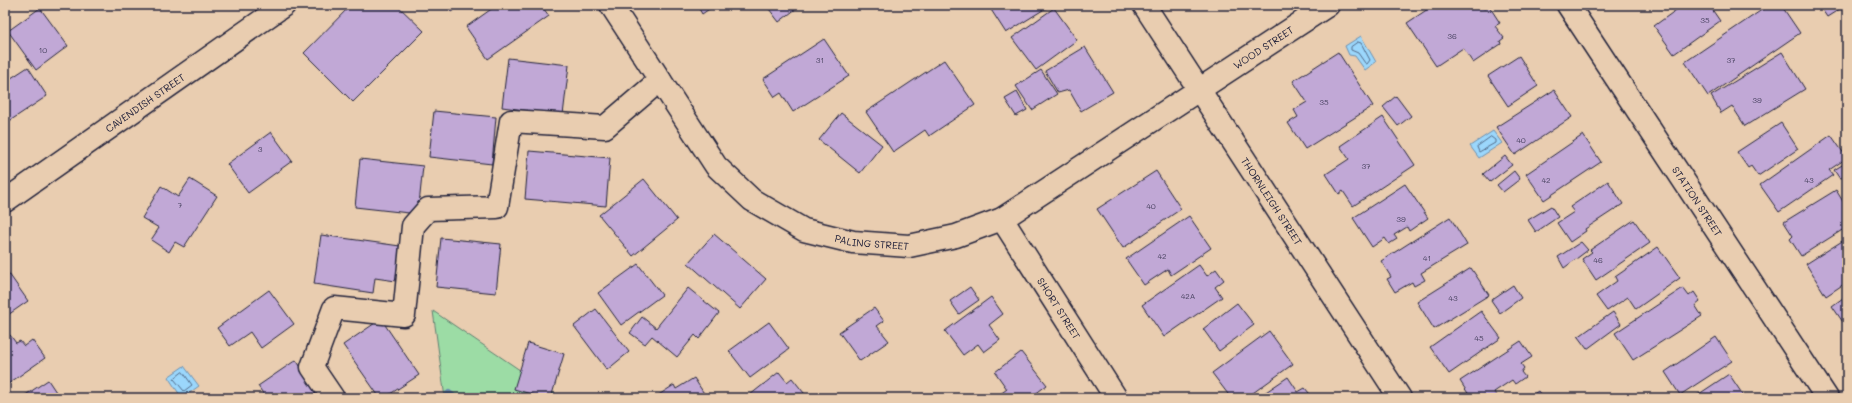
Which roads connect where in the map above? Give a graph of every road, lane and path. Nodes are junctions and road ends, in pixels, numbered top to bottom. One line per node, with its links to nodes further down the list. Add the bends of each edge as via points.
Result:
1 (284, 5): 8 (street, CAVENDISH STREET)
2 (611, 5): 6 (street, PALING STREET)
3 (1144, 5): 7 (street, THORNLEIGH STREET)
4 (1328, 5): 7 (street, WOOD STREET)
5 (1568, 5): 13 (street, STATION STREET)
6 (660, 80): 9 (street, PALING STREET, via 716,166 752,200 804,230 853,242 909,246 956,236); 10 (street, via 605,127 511,121 497,207 428,209 413,226 404,315 334,308 312,367)
7 (1199, 90): 9 (street, PALING STREET); 12 (street, THORNLEIGH STREET)
8 (5, 201)
9 (1002, 219): 11 (street, SHORT STREET)
10 (333, 398)
11 (1116, 398)
12 (1400, 398)
13 (1827, 398)

